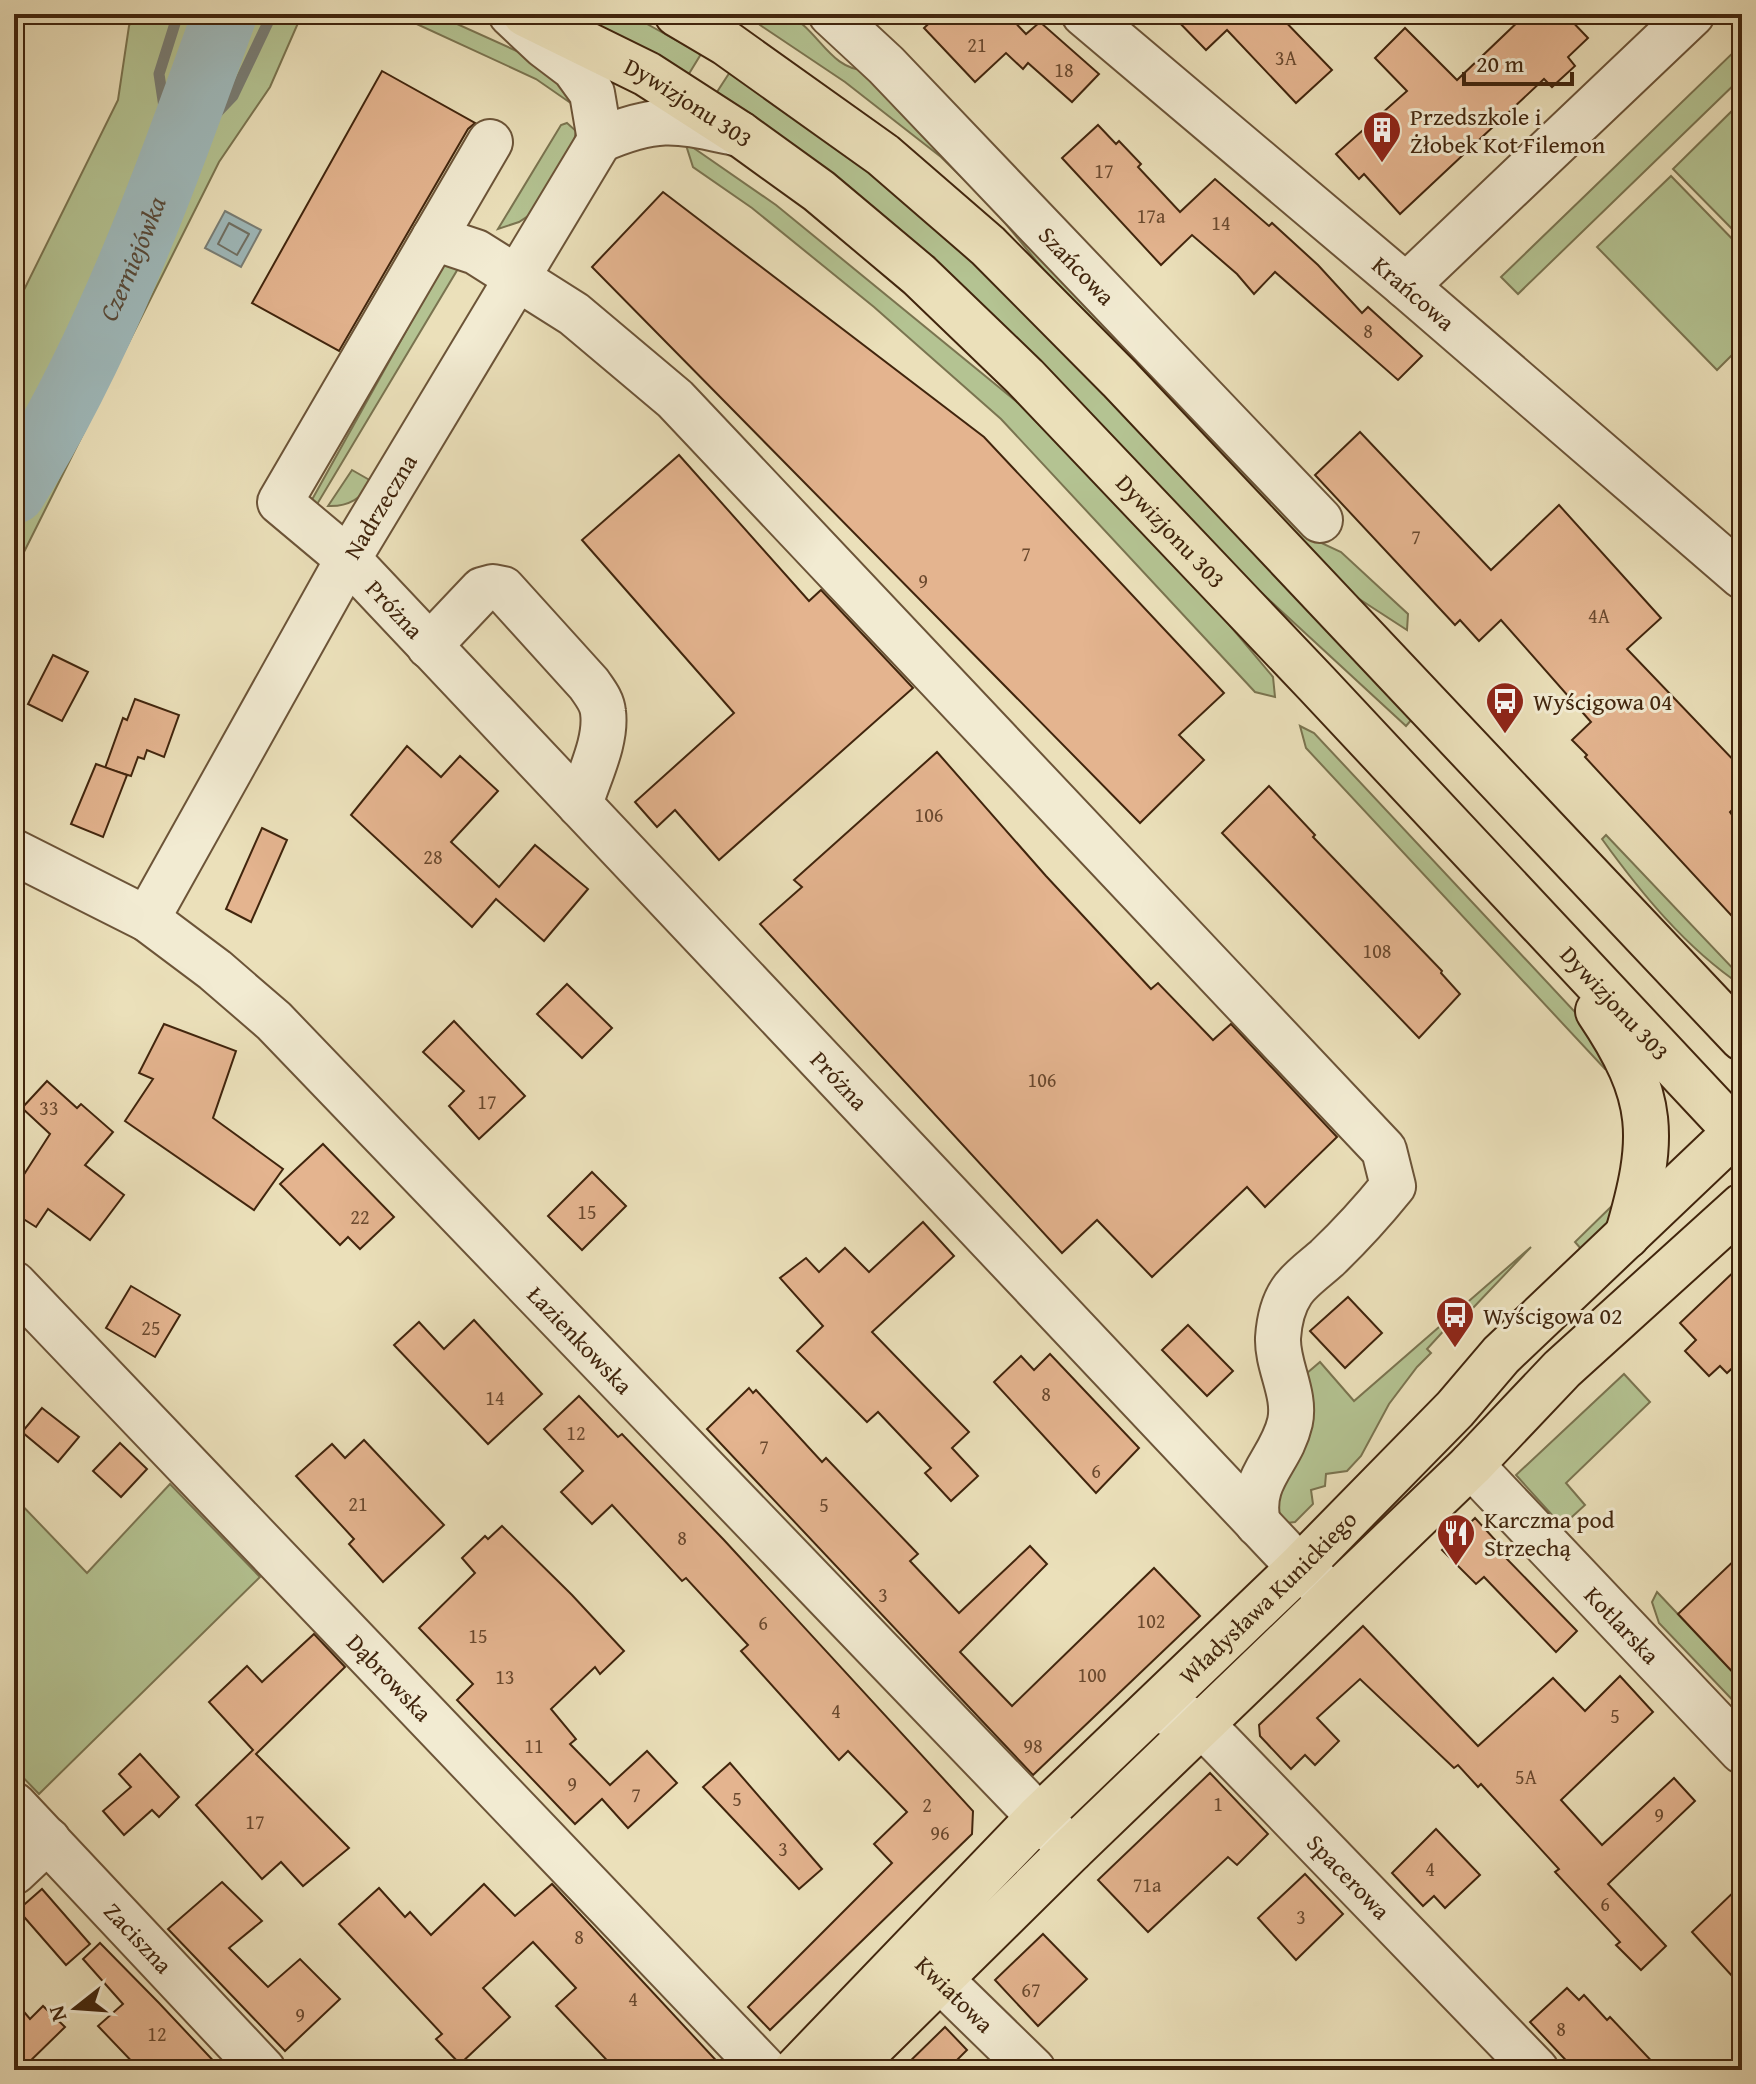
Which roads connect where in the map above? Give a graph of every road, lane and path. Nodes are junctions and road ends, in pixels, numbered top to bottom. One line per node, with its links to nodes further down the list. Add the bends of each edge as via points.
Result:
1 (511, 14): 8 (street, via 574,68 592,93)
2 (525, 14): 7 (main road, Dywizjonu 303, via 647,74)
3 (831, 14): 13 (street, Szańcowa, via 886,65)
4 (1084, 14): 12 (street, Krańcowa)
5 (1692, 14): 12 (street)
6 (680, 15): 21 (main road, via 883,155 988,246)
7 (740, 134): 8 (street, via 675,121 648,123); 19 (main road, Dywizjonu 303, via 864,227 974,327)
8 (600, 140): 11 (street, Nadrzeczna)
9 (490, 142): 10 (street)
10 (434, 238): 11 (street, via 476,252); 14 (street, Próżna, via 273,496)
11 (518, 278): 14 (street, Nadrzeczna); 28 (street, via 574,314 675,399 1384,1150 1393,1186 1292,1291 1282,1315 1278,1340 1290,1422 1256,1491)
12 (1406, 286): 15 (street, Krańcowa)
13 (1320, 520)
14 (348, 559): 16 (street, Próżna); 20 (street, Nadrzeczna)
15 (1742, 576)
16 (429, 646): 17 (street, Próżna); 17 (street, via 482,590 503,589 599,699 601,740)
17 (580, 805): 28 (street, Próżna)
18 (14, 852): 20 (street, Łazienkowska)
19 (1531, 912): 22 (main road, Dywizjonu 303); 25 (main road, via 1623,1049 1641,1090 1647,1143)
20 (147, 919): 35 (street, Łazienkowska, via 274,1021)
21 (1740, 1033)
22 (1740, 1132): 25 (main road, Władysława Kunickiego)
23 (1742, 1206): 24 (main road, Władysława Kunickiego)
24 (1724, 1235): 27 (main road, Władysława Kunickiego, via 1562,1369)
25 (1626, 1238): 29 (main road, Władysława Kunickiego, via 1501,1355)
26 (14, 1284): 42 (street, Dąbrowska)
27 (1471, 1465): 30 (main road, Władysława Kunickiego); 33 (street, Kotlarska)
28 (1258, 1524): 29 (street, Próżna)
29 (1300, 1567): 30 (street, Próżna); 31 (main road, Władysława Kunickiego)
30 (1333, 1598): 32 (main road, Władysława Kunickiego)
31 (1147, 1713): 32 (street, Spacerowa, via 1176,1713); 35 (main road, Władysława Kunickiego)
32 (1201, 1725): 37 (main road, Władysława Kunickiego); 46 (street, Spacerowa)
33 (1742, 1751)
34 (14, 1805): 36 (street, Zaciszna)
35 (1038, 1818): 37 (street, Łazienkowska); 39 (main road, Władysława Kunickiego)
36 (48, 1840): 38 (street); 41 (street, Zaciszna)
37 (1071, 1850): 40 (main road, Władysława Kunickiego)
38 (14, 1872)
39 (911, 1951): 40 (street, Kwiatowa); 43 (main road, Władysława Kunickiego)
40 (942, 1979): 44 (main road, Władysława Kunickiego); 45 (street, Kwiatowa)
41 (263, 2070)
42 (765, 2070)
43 (796, 2070)
44 (848, 2070)
45 (1033, 2070)
46 (1536, 2070)

